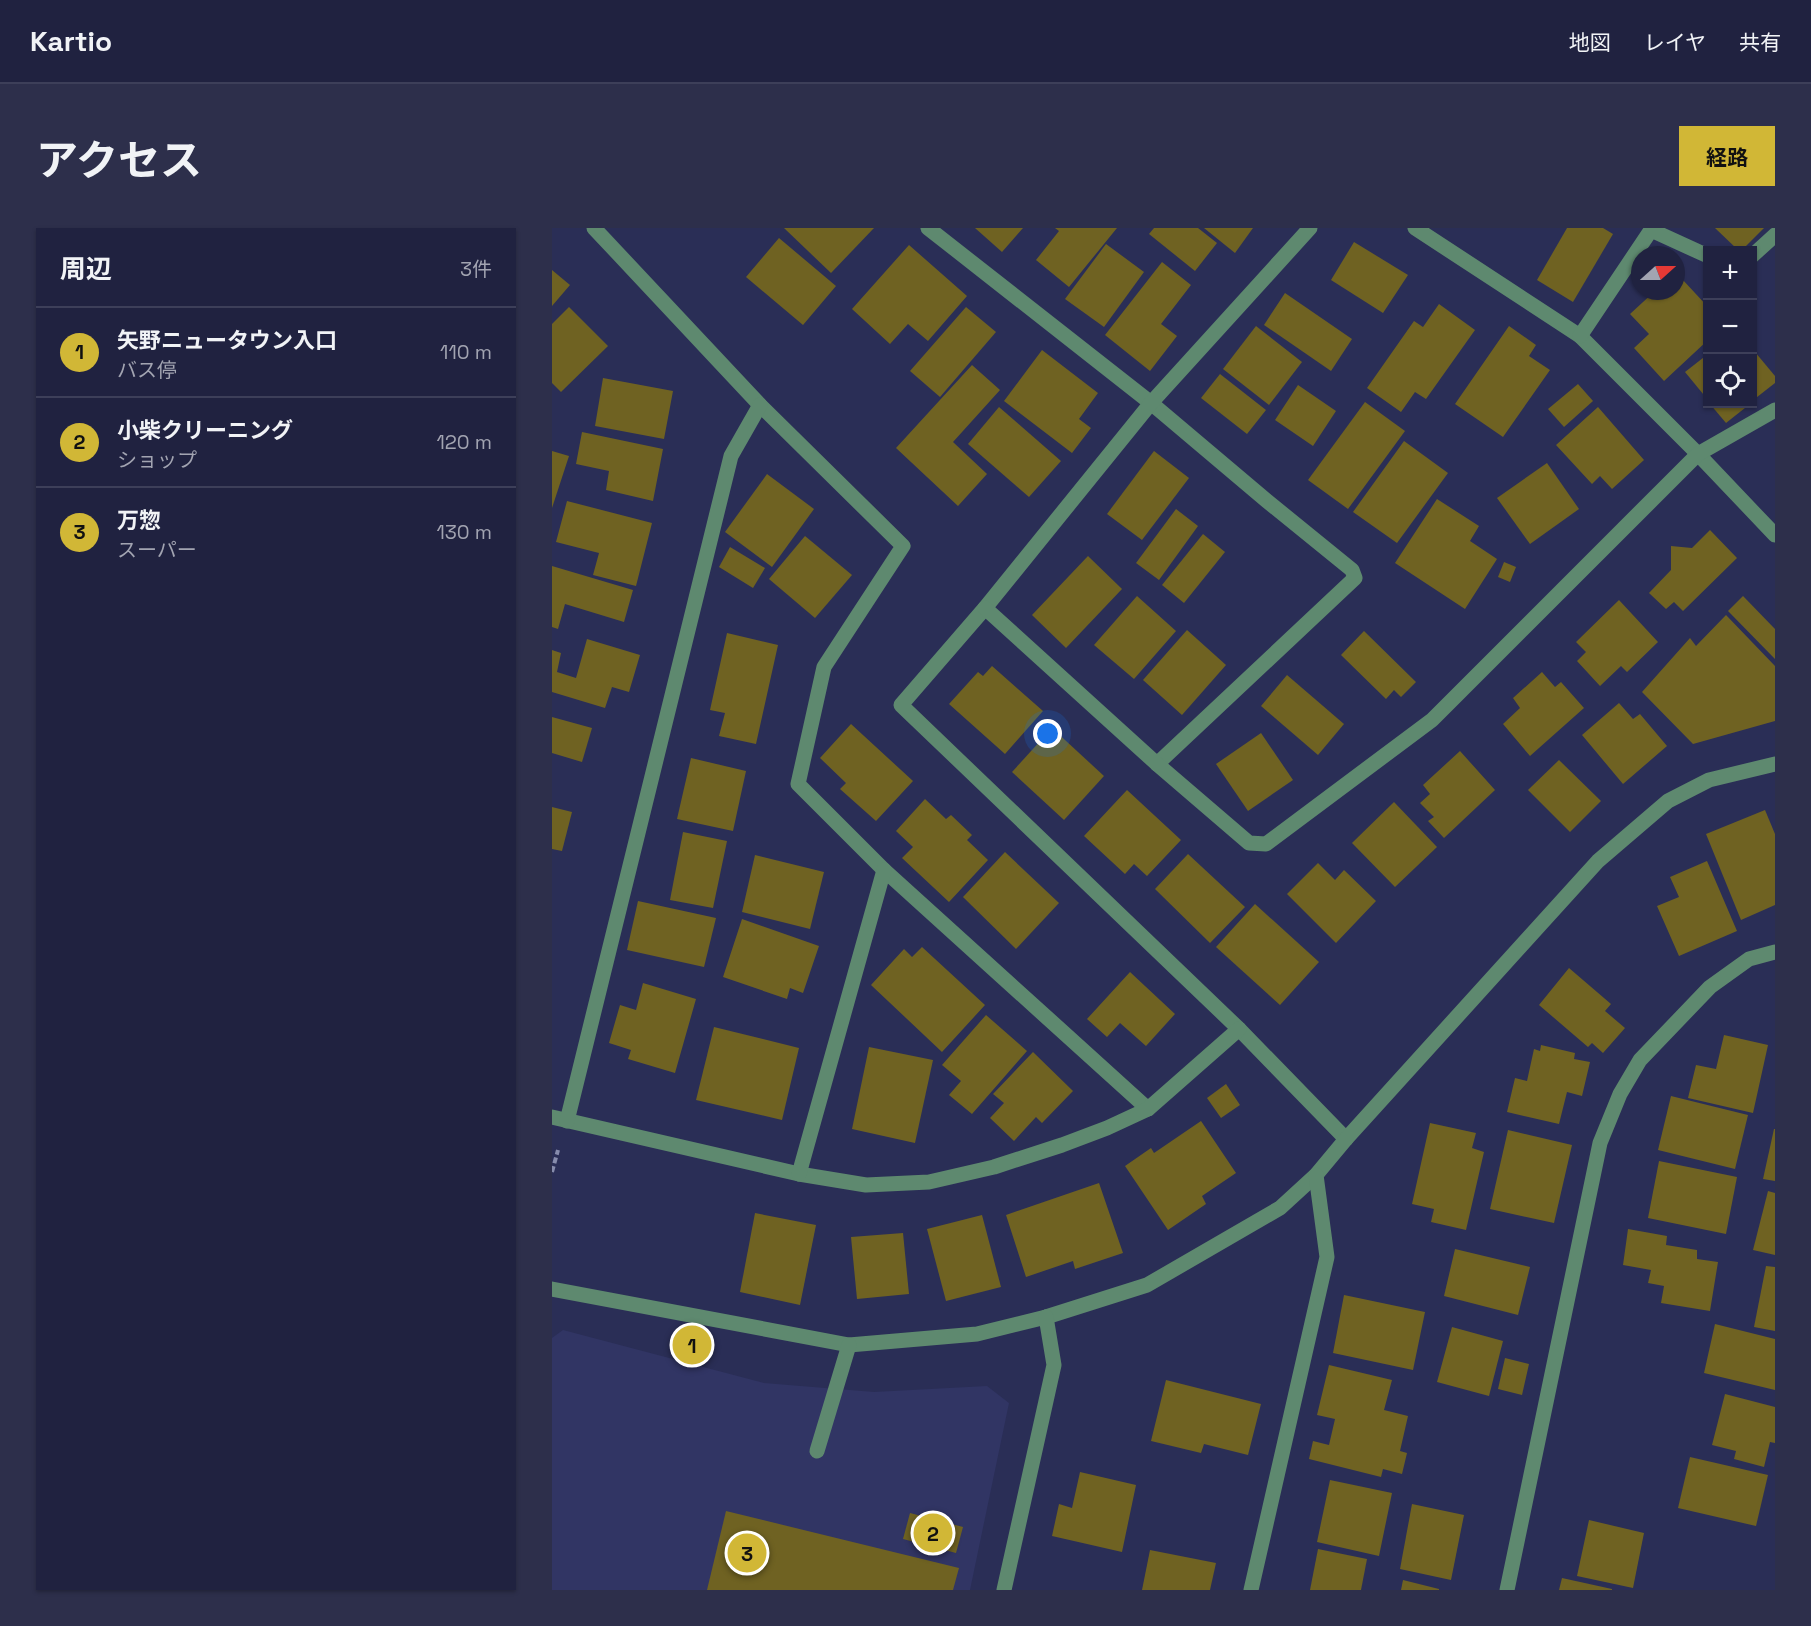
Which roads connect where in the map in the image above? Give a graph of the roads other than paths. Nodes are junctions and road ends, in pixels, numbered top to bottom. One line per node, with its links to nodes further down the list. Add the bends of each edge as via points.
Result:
1 (594, 228): 10 (street)
2 (928, 228): 9 (street)
3 (1310, 228): 9 (street)
4 (1415, 228): 8 (street)
5 (1775, 236): 6 (street)
6 (1757, 252)
7 (1703, 254): 8 (street, via 1651,230)
8 (1580, 336): 12 (street)
9 (1151, 403): 14 (street); 15 (street, via 1353,570 1355,578)
10 (760, 405): 17 (street, via 903,546 824,667 798,784); 21 (street, via 731,456)
11 (1775, 410): 12 (street)
12 (1698, 454): 13 (street); 15 (street, via 1432,720 1266,844 1249,843)
13 (1775, 535)
14 (985, 608): 15 (street); 19 (street, via 901,705)
15 (1157, 764)
16 (1775, 764): 22 (street, via 1709,780 1668,801 1607,854)
17 (884, 870): 20 (street); 23 (street)
18 (1775, 952): 31 (street, via 1749,959 1710,987 1640,1060 1620,1094 1600,1143)
19 (1239, 1029): 20 (street); 22 (street)
20 (1148, 1109): 23 (street, via 1062,1145 929,1182 866,1185)
21 (560, 1119): 23 (street)
22 (1346, 1138): 24 (street)
23 (799, 1174)
24 (1316, 1175): 26 (street, via 1280,1208 1147,1285); 30 (street, via 1327,1257)
25 (552, 1289): 27 (street)
26 (1046, 1317): 27 (street, via 977,1334); 29 (street, via 1054,1365)
27 (849, 1345): 28 (street)
28 (818, 1451)
29 (1004, 1590)
30 (1251, 1590)
31 (1507, 1590)

